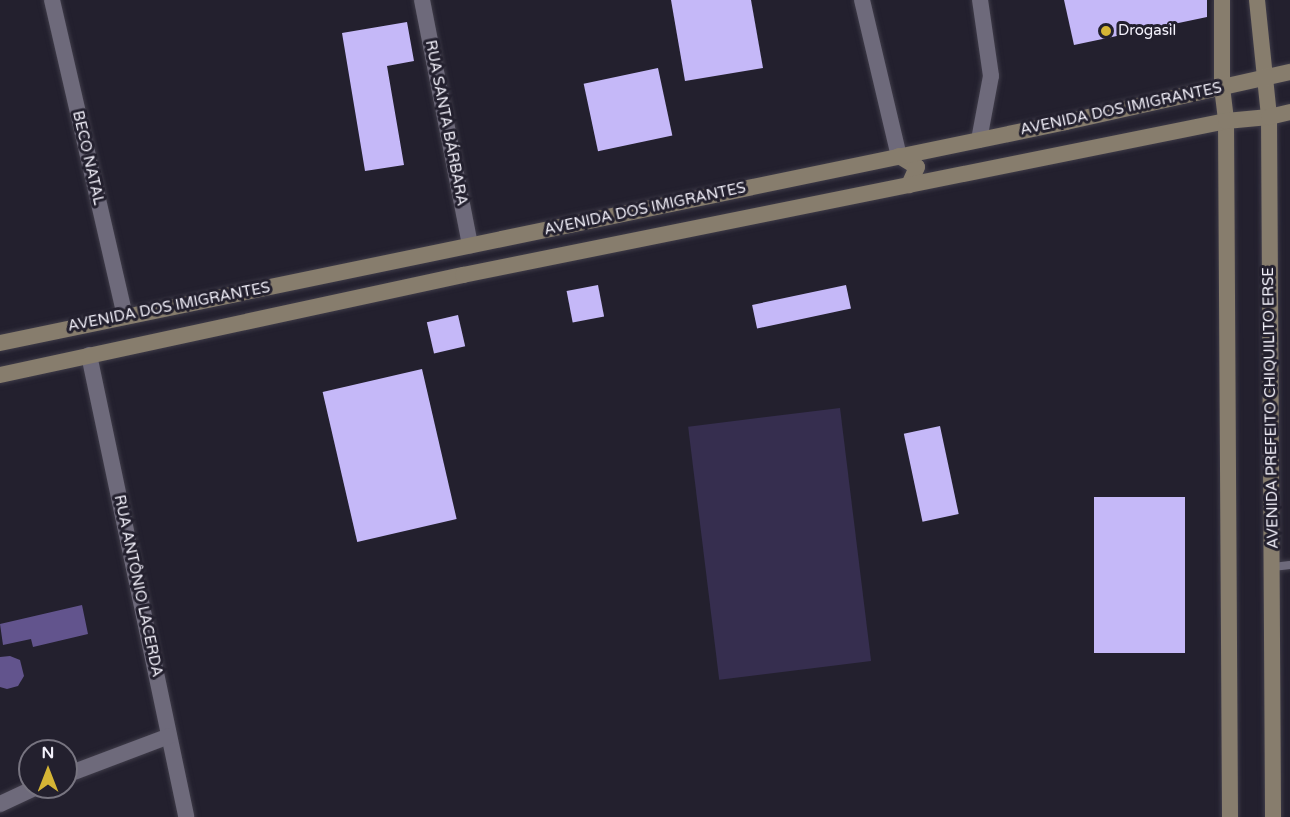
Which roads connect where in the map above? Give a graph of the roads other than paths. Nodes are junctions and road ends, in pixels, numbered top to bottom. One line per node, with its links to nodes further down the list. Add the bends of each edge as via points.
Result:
1 (52, 0): 17 (street, BECO NATAL)
2 (422, 0): 16 (street, RUA SANTA BÁRBARA)
3 (862, 0): 14 (street)
4 (980, 0): 13 (street, via 991,76)
5 (1222, 0): 9 (main road)
6 (1257, 0): 8 (main road, AVENIDA PREFEITO CHIQUILITO ERSE)
7 (1290, 72): 8 (main road, AVENIDA DOS IMIGRANTES)
8 (1266, 77): 9 (main road, AVENIDA DOS IMIGRANTES); 11 (main road, AVENIDA PREFEITO CHIQUILITO ERSE)
9 (1222, 87): 12 (main road); 13 (main road, AVENIDA DOS IMIGRANTES)
10 (1290, 112): 11 (main road, AVENIDA DOS IMIGRANTES)
11 (1269, 117): 12 (main road, AVENIDA DOS IMIGRANTES); 21 (main road, AVENIDA PREFEITO CHIQUILITO ERSE)
12 (1226, 121): 15 (main road, AVENIDA DOS IMIGRANTES); 25 (main road)
13 (979, 140): 14 (main road, AVENIDA DOS IMIGRANTES)
14 (899, 156): 15 (main road, via 917,167); 16 (main road, AVENIDA DOS IMIGRANTES)
15 (909, 185): 19 (main road, AVENIDA DOS IMIGRANTES)
16 (470, 246): 17 (main road, AVENIDA DOS IMIGRANTES)
17 (125, 315): 18 (main road, AVENIDA DOS IMIGRANTES)
18 (0, 343)
19 (90, 356): 20 (main road, AVENIDA DOS IMIGRANTES); 22 (street, RUA ANTÔNIO LACERDA)
20 (0, 375)
21 (1282, 566): 26 (main road, AVENIDA PREFEITO CHIQUILITO ERSE)
22 (169, 736): 23 (street); 24 (street, RUA ANTÔNIO LACERDA)
23 (78, 770)
24 (186, 817)
25 (1230, 817)
26 (1273, 817)

